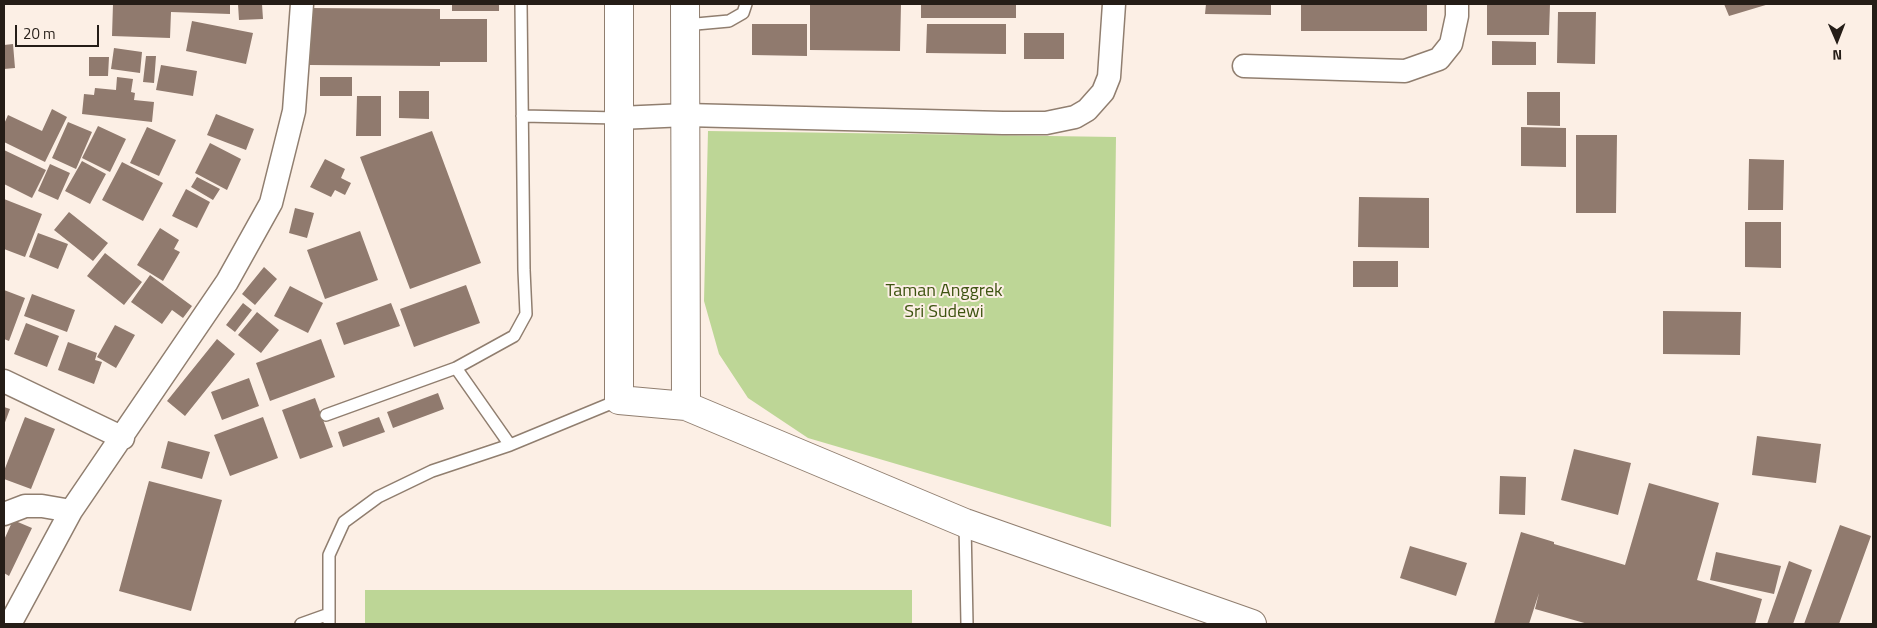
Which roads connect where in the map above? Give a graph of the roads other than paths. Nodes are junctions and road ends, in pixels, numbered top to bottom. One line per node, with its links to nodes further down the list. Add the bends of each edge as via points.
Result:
1 (302, 4): 17 (street, via 294,111 270,203 227,282)
2 (521, 4): 9 (lane)
3 (619, 4): 11 (main road)
4 (746, 4): 7 (lane, via 743,13 729,21)
5 (1114, 4): 10 (street, via 1109,77 1103,92 1087,110 1075,117 1046,123 1003,123)
6 (1457, 4): 8 (street, via 1458,16 1451,44 1439,59 1404,72)
7 (685, 14): 10 (main road)
8 (1244, 66)
9 (522, 116): 11 (lane); 12 (lane, via 526,314 514,336)
10 (686, 116): 11 (street); 15 (main road)
11 (619, 118): 14 (main road)
12 (456, 368): 16 (lane); 18 (lane)
13 (4, 381): 17 (street)
14 (618, 400): 15 (main road); 18 (lane)
15 (686, 406): 21 (main road)
16 (326, 415)
17 (123, 438): 19 (street)
18 (510, 445): 22 (lane, via 401,486 378,497 344,522 329,555)
19 (71, 512): 20 (street, via 25,506); 23 (street)
20 (4, 514)
21 (965, 523): 25 (lane); 26 (main road)
22 (329, 619): 24 (lane)
23 (10, 624)
24 (301, 624)
25 (967, 624)
26 (1252, 624)

